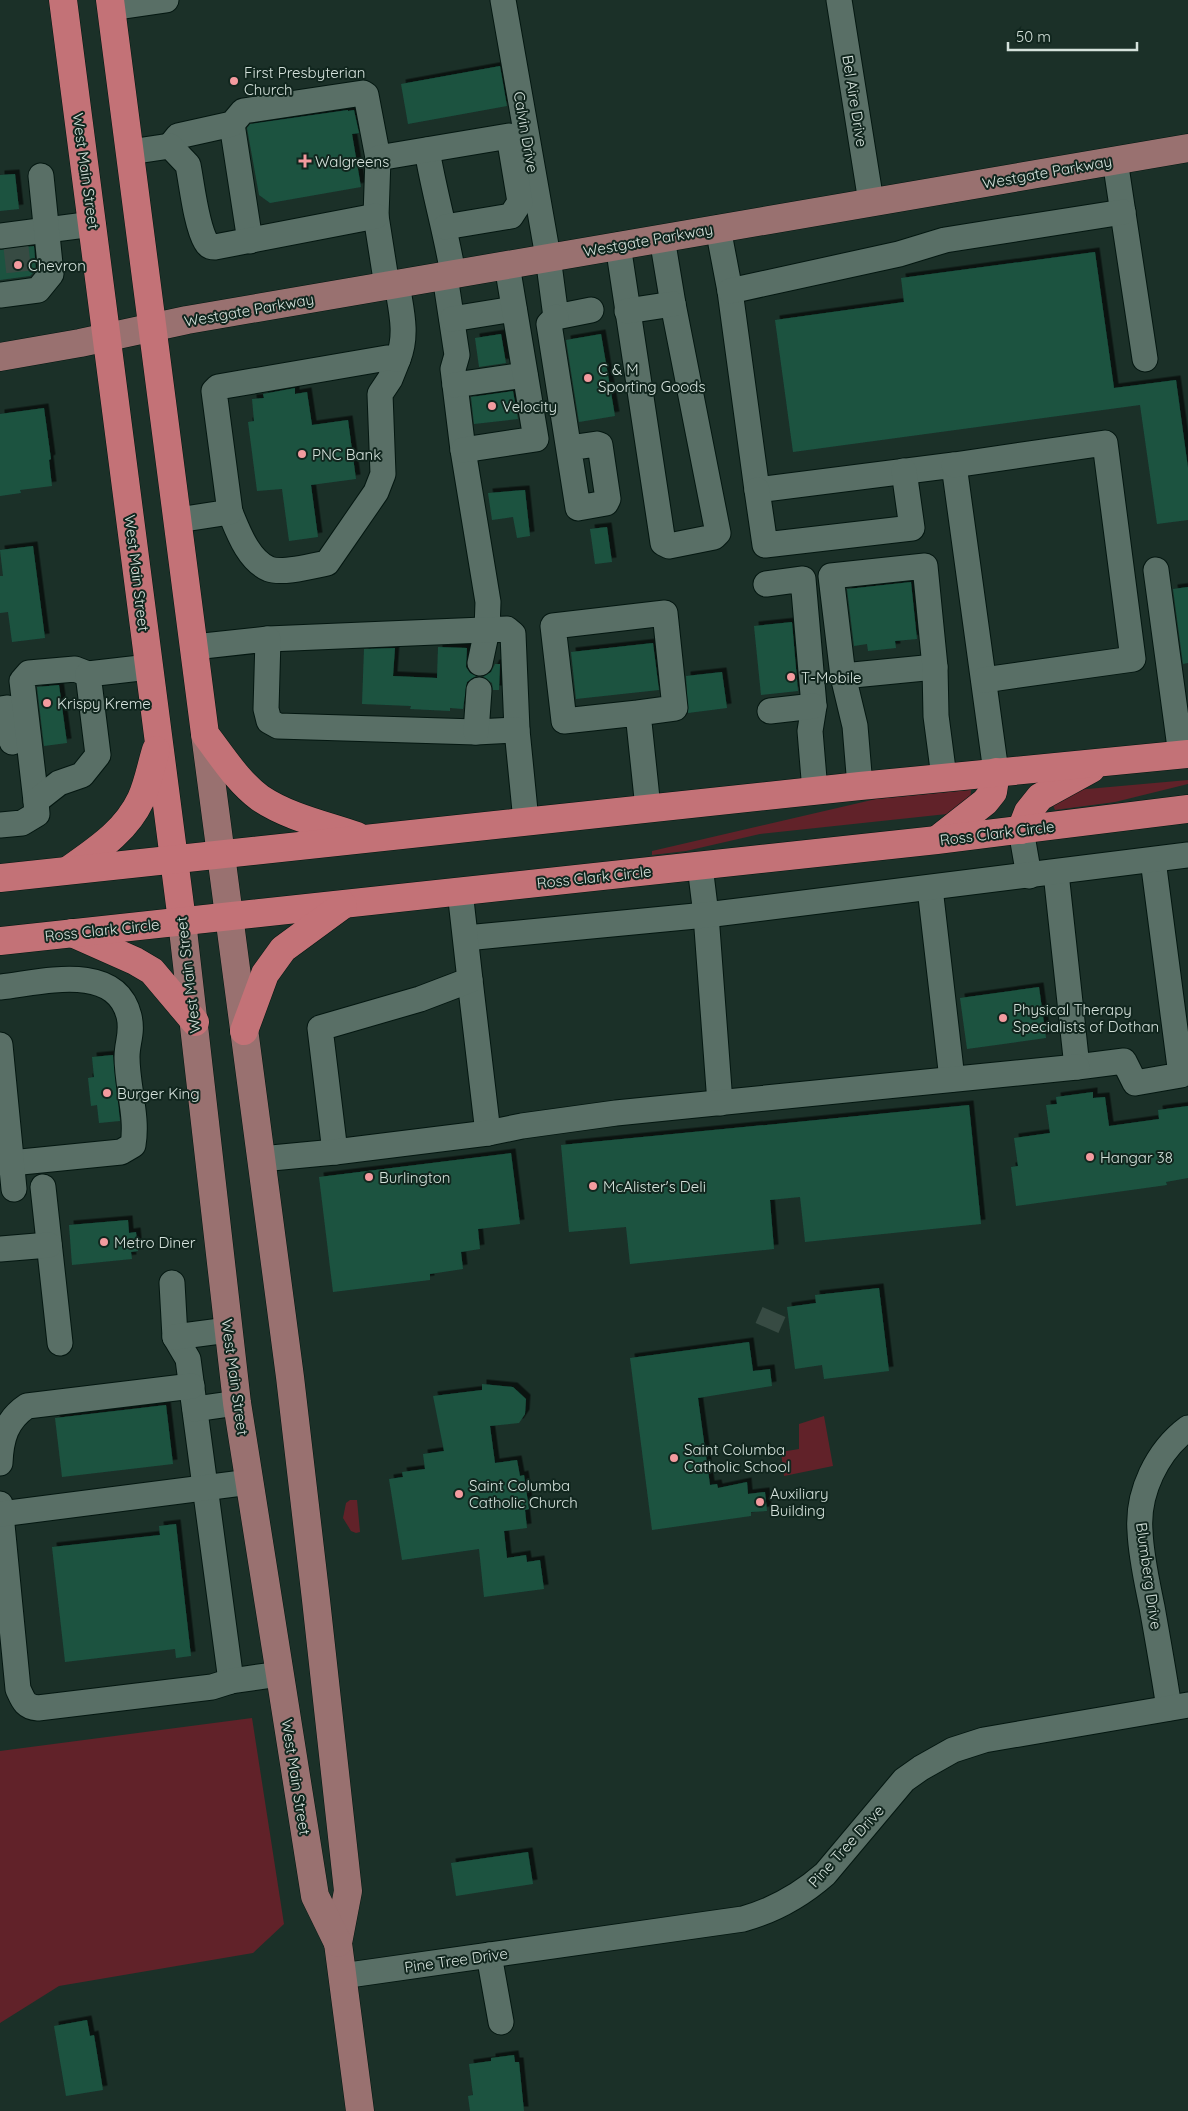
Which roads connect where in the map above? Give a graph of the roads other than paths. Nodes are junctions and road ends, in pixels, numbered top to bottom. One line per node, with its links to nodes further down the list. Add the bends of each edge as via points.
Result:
1 (63, 0): 17 (highway, West Main Street)
2 (166, 0): 5 (street)
3 (839, 0): 14 (street, Bel Aire Drive)
4 (503, 3): 25 (street, Calvin Drive)
5 (110, 4): 10 (highway, West Main Street)
6 (232, 124): 7 (street, via 178,136); 11 (street, via 243,111 363,93); 23 (street)
7 (170, 146): 10 (street); 23 (street, via 188,165 206,242 215,248)
8 (1188, 148): 12 (main road, Westgate Parkway)
9 (427, 150): 11 (street); 18 (street); 18 (street, via 509,136 520,202 510,216)
10 (130, 152): 37 (highway, West Main Street)
11 (378, 158): 16 (street)
12 (1115, 160): 14 (main road, Westgate Parkway); 15 (street)
13 (41, 176): 20 (street)
14 (871, 202): 19 (main road, Westgate Parkway)
15 (1123, 212): 30 (street, via 945,240 899,254); 41 (street)
16 (376, 216): 23 (street); 28 (street)
17 (93, 224): 20 (street); 38 (highway, West Main Street)
18 (445, 227): 27 (street)
19 (718, 228): 21 (main road, Westgate Parkway); 30 (street)
20 (47, 230): 22 (street); 29 (street, via 51,274 38,290)
21 (662, 238): 24 (main road, Westgate Parkway); 31 (street)
22 (10, 239)
23 (250, 241)
24 (618, 245): 25 (main road, Westgate Parkway); 34 (street)
25 (548, 257): 26 (main road, Westgate Parkway); 35 (street, Calvin Drive)
26 (507, 265): 27 (main road, Westgate Parkway); 32 (street)
27 (449, 275): 28 (main road, Westgate Parkway); 36 (street)
28 (392, 285): 37 (main road, Westgate Parkway); 40 (street, via 404,332)
29 (14, 290)
30 (730, 292): 48 (street)
31 (673, 304): 34 (street); 34 (street, via 718,533 714,538 669,546 663,543)
32 (514, 309): 36 (street); 42 (street)
33 (591, 310): 35 (street)
34 (627, 311)
35 (556, 317): 44 (street, Calvin Drive, via 549,324)
36 (452, 319): 43 (street, via 457,355 453,369)
37 (153, 327): 38 (main road, Westgate Parkway); 50 (highway, West Main Street)
38 (108, 337): 39 (main road, Westgate Parkway); 58 (highway, West Main Street)
39 (1, 351)
40 (398, 359): 49 (street, via 387,358 218,387 214,391); 49 (street, via 380,394 383,474 376,492 327,563 285,570 270,569 258,561 243,540)
41 (1145, 359)
42 (525, 375): 43 (street); 45 (street, via 536,439)
43 (455, 386): 45 (street)
44 (569, 448)
45 (463, 450): 53 (street, via 488,602)
46 (954, 465): 47 (street); 61 (street); 61 (street, via 1105,443 1133,659)
47 (904, 471): 48 (street); 48 (street, via 912,528 765,545)
48 (757, 490)
49 (230, 512): 50 (street)
50 (178, 520): 55 (highway, West Main Street)
51 (1156, 570): 71 (street)
52 (766, 584): 63 (street, via 803,579)
53 (487, 630): 54 (street); 56 (street); 67 (street, via 507,630 513,634)
54 (268, 639): 55 (street); 68 (street, via 266,709 270,721 278,726)
55 (194, 647): 69 (highway, West Main Street)
56 (480, 663)
57 (935, 666): 60 (street); 60 (street, via 925,566 831,576); 74 (street, via 936,716)
58 (149, 667): 59 (street); 70 (highway, West Main Street)
59 (88, 674): 77 (street, via 98,755 82,775 59,783); 77 (street, via 75,669 29,673 22,681)
60 (843, 676): 75 (street, via 855,726)
61 (984, 680): 73 (street)
62 (479, 690): 68 (street)
63 (814, 706): 65 (street); 76 (street, via 810,731)
64 (0, 708): 81 (street, via 8,708)
65 (770, 711)
66 (638, 713): 66 (street, via 675,708 664,613 553,626 564,721); 78 (street)
67 (517, 730): 68 (street); 80 (street)
68 (476, 732)
69 (205, 734): 83 (highway, via 240,779 260,798 282,810); 85 (main road, West Main Street)
70 (159, 742): 87 (highway, West Main Street); 90 (highway, via 141,798 123,828)
71 (1185, 754): 72 (highway)
72 (1104, 762): 73 (highway); 82 (highway, via 1040,798 1028,812)
73 (996, 772): 74 (highway); 84 (highway, via 993,792 985,802)
74 (944, 777): 75 (highway)
75 (860, 786): 76 (highway)
76 (815, 791): 78 (highway)
77 (36, 801): 81 (street, via 36,814)
78 (648, 808): 80 (highway)
79 (1188, 809): 82 (highway, Ross Clark Circle)
80 (526, 821): 83 (highway)
81 (11, 824)
82 (1021, 830): 84 (highway, Ross Clark Circle); 92 (street)
83 (363, 838): 85 (highway)
84 (937, 840): 89 (highway, Ross Clark Circle)
85 (221, 854): 87 (highway); 98 (main road, West Main Street)
86 (1188, 855): 88 (street)
87 (174, 859): 90 (highway); 99 (highway, West Main Street)
88 (1153, 860): 91 (street); 108 (street, via 1181,1075 1135,1083 1124,1061)
89 (700, 866): 95 (highway, Ross Clark Circle); 97 (street)
90 (68, 870): 93 (highway)
91 (1056, 873): 92 (street); 108 (street)
92 (1029, 876): 94 (street)
93 (0, 878)
94 (930, 888): 97 (street); 109 (street)
95 (460, 891): 96 (highway, Ross Clark Circle); 101 (street)
96 (344, 904): 98 (highway, Ross Clark Circle); 106 (highway, via 283,949 266,974)
97 (706, 915): 101 (street); 110 (street)
98 (229, 917): 99 (highway, Ross Clark Circle); 106 (main road, West Main Street)
99 (182, 922): 100 (highway, Ross Clark Circle); 105 (main road, West Main Street)
100 (72, 934): 102 (highway, Ross Clark Circle); 105 (highway, via 135,961 152,972)
101 (466, 938): 103 (street)
102 (0, 941)
103 (470, 980): 111 (street); 112 (street, via 420,999 320,1028)
104 (0, 987): 114 (street, via 81,979 99,982 114,992 125,1006 131,1034 127,1056 135,1131 133,1145 121,1152)
105 (194, 1022): 120 (main road, West Main Street)
106 (244, 1031): 113 (main road, West Main Street)
107 (0, 1045): 114 (street)
108 (1077, 1067): 109 (street)
109 (952, 1079): 110 (street)
110 (720, 1103): 111 (street, via 616,1113)
111 (488, 1134): 112 (street)
112 (335, 1152): 113 (street)
113 (261, 1159): 133 (main road, West Main Street, via 291,1387 348,1891)
114 (11, 1163): 116 (street)
115 (42, 1187): 117 (street)
116 (14, 1189)
117 (49, 1245): 118 (street); 122 (street)
118 (0, 1249)
119 (172, 1283): 121 (street)
120 (228, 1330): 121 (street); 124 (main road, West Main Street)
121 (175, 1337): 123 (street, via 188,1358)
122 (60, 1344)
123 (193, 1398): 124 (street); 126 (street, via 53,1402 27,1406 7,1426 0,1448); 128 (street)
124 (238, 1403): 127 (main road, West Main Street)
125 (1188, 1428): 132 (street, Blumberg Drive, via 1172,1443 1154,1469 1147,1483 1140,1514 1141,1546)
126 (0, 1463)
127 (250, 1482): 128 (street); 130 (main road, West Main Street)
128 (205, 1488): 129 (street); 131 (street)
129 (1, 1509): 131 (street, via 18,1689 23,1702 38,1708)
130 (280, 1674): 131 (street); 133 (main road, West Main Street, via 315,1896)
131 (231, 1682)
132 (1179, 1707): 134 (street, Pine Tree Drive, via 984,1740 938,1757 904,1780 810,1887 761,1914)
133 (338, 1944): 135 (main road, West Main Street)
134 (489, 1955): 135 (street, Pine Tree Drive); 136 (street)
135 (342, 1976): 137 (main road, West Main Street)
136 (501, 2022)
137 (360, 2111)

